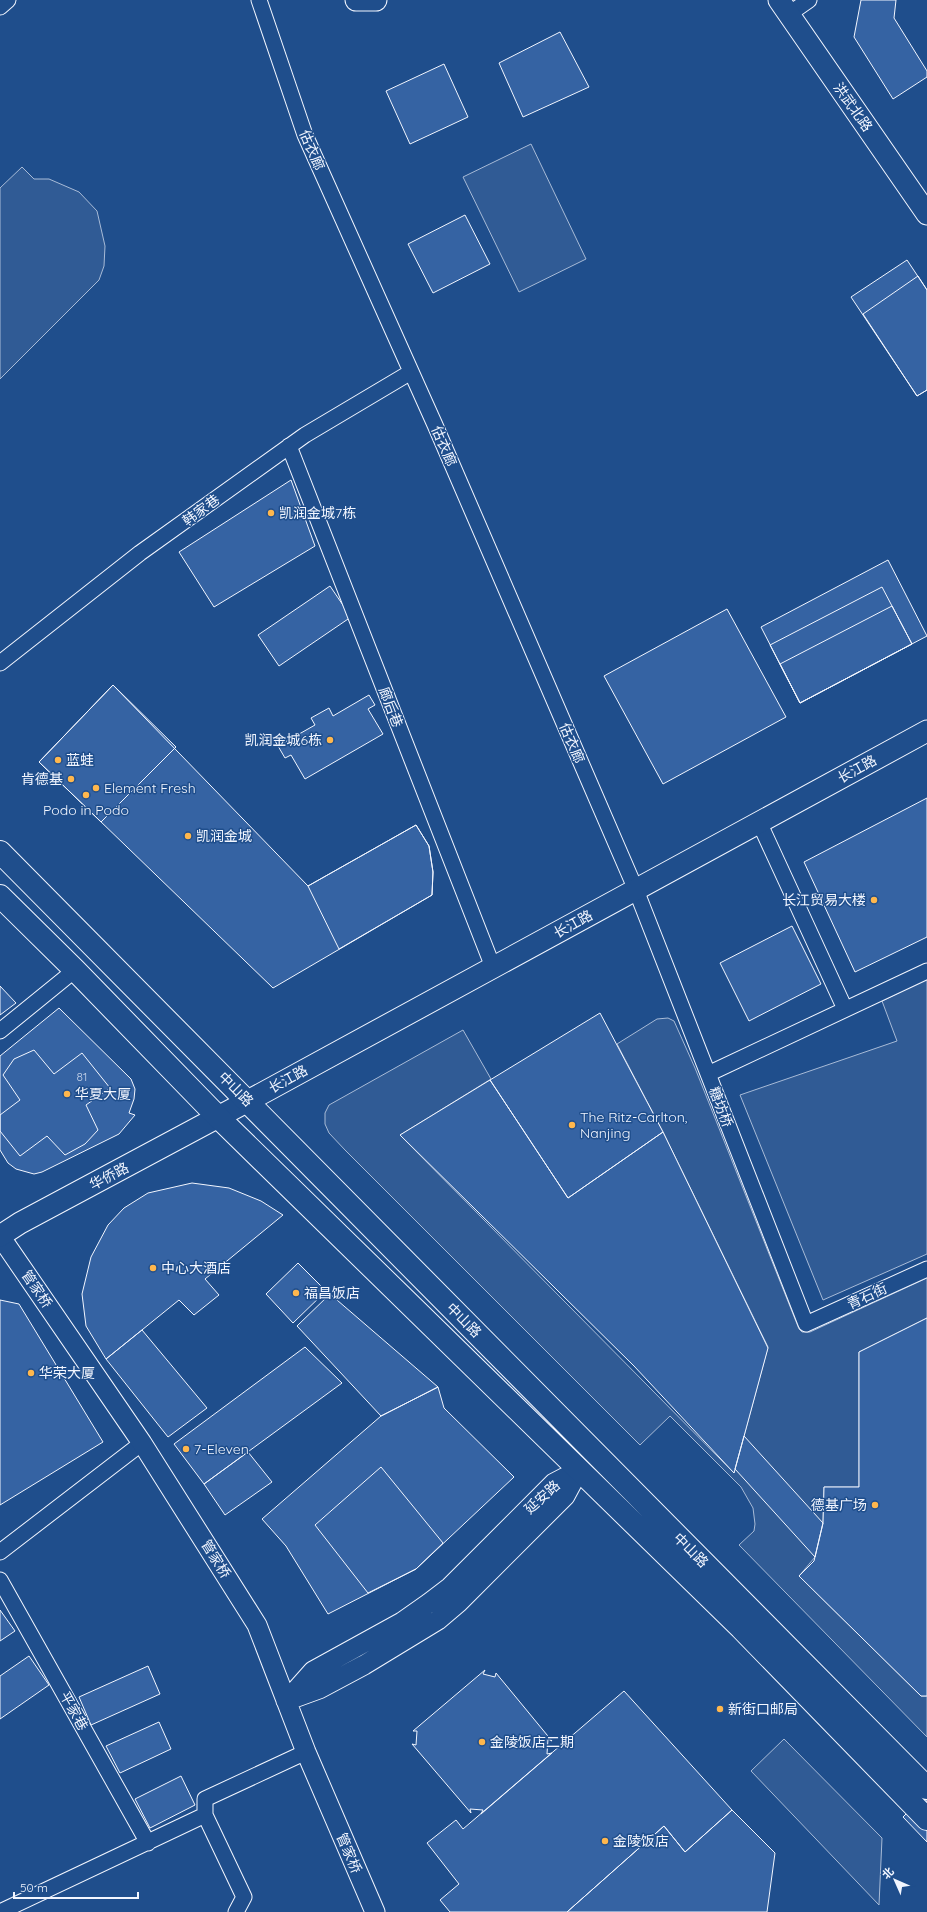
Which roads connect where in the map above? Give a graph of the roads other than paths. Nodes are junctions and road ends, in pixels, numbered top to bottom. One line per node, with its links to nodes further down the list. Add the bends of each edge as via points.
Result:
1 (8, 0): 6 (street)
2 (259, 0): 9 (street, 估衣廊, via 305,135)
3 (356, 0): 4 (main road)
4 (376, 0)
5 (809, 0): 7 (street)
6 (0, 7)
7 (784, 7): 8 (main road, 洪武北路)
8 (927, 214)
9 (411, 372): 10 (street, 韩家巷); 15 (street, 估衣廊)
10 (289, 446): 11 (street, 韩家巷, via 140,553); 17 (street, 廊后巷)
11 (0, 663)
12 (927, 731): 13 (main road, 长江路)
13 (759, 822): 15 (main road, 长江路); 20 (street)
14 (0, 852): 23 (main road, 中山路)
15 (636, 890): 17 (main road, 长江路); 22 (street, 糖坊桥)
16 (0, 896): 18 (main road, 中山路)
17 (493, 967): 23 (main road, 长江路)
18 (75, 970): 21 (street); 24 (main road, 中山路)
19 (927, 971): 20 (street)
20 (845, 1009): 22 (street)
21 (0, 1031)
22 (708, 1074): 27 (street, 糖坊桥)
23 (248, 1101): 24 (main road, 长江路); 34 (main road, 中山路)
24 (218, 1117): 25 (main road, 华侨路); 29 (main road, 中山路)
25 (0, 1236): 28 (street, 管家桥)
26 (927, 1269): 27 (street, 青石街)
27 (806, 1324)
28 (142, 1443): 30 (street); 32 (street, 管家桥, via 257,1625)
29 (579, 1470): 32 (street, 延安路, via 554,1483 455,1582 429,1603 402,1622 314,1671); 36 (main road, 中山路, via 741,1628)
30 (0, 1552)
31 (0, 1580): 37 (street, 平家巷)
32 (286, 1701): 33 (street, 管家桥)
33 (306, 1752): 35 (street, via 205,1799); 40 (street, 管家桥)
34 (927, 1788)
35 (205, 1815): 37 (street); 39 (street, via 244,1897)
36 (927, 1819)
37 (148, 1843): 38 (street)
38 (0, 1912)
39 (236, 1912)
40 (375, 1912)

